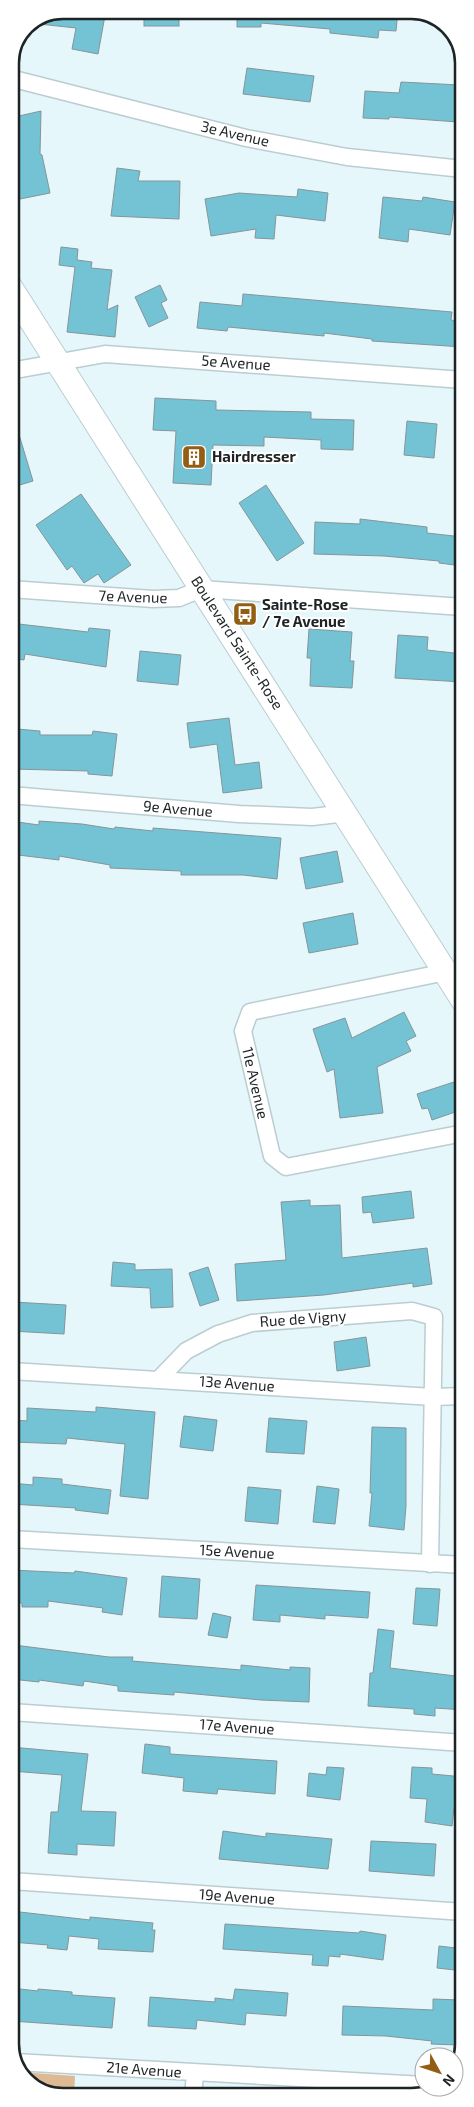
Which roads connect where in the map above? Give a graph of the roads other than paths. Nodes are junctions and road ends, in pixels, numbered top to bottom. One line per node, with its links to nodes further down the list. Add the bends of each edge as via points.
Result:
1 (19, 80): 2 (street, 3e Avenue, via 246,138 348,157)
2 (455, 168)
3 (19, 303): 4 (street, Boulevard Sainte-Rose)
4 (55, 362): 5 (street, 5e Avenue); 6 (street, 5e Avenue, via 105,354); 7 (street, Boulevard Sainte-Rose)
5 (19, 369)
6 (455, 379)
7 (201, 589): 8 (street, 7e Avenue, via 179,598 153,599); 9 (street, 7e Avenue); 11 (street, Boulevard Sainte-Rose)
8 (19, 590)
9 (455, 606)
10 (19, 796): 11 (street, 9e Avenue, via 238,814 312,817)
11 (347, 813): 12 (street, Boulevard Sainte-Rose)
12 (446, 972): 13 (street, Boulevard Sainte-Rose); 14 (street, 11e Avenue, via 250,1012 243,1031 272,1156 286,1167)
13 (455, 986)
14 (455, 1135)
15 (19, 1371): 16 (street, 13e Avenue)
16 (159, 1379): 18 (street, 13e Avenue); 18 (street, Rue de Vigny, via 186,1351 218,1334 252,1322 412,1311 434,1317)
17 (455, 1396): 18 (street, 13e Avenue)
18 (433, 1397): 20 (street)
19 (19, 1539): 20 (street, 15e Avenue)
20 (430, 1564): 21 (street, 15e Avenue)
21 (455, 1565)
22 (19, 1713): 23 (street, 17e Avenue)
23 (455, 1742)
24 (19, 1882): 25 (street, 19e Avenue)
25 (455, 1911)
26 (23, 2063): 27 (street, 21e Avenue)
27 (194, 2074): 28 (street, 21e Avenue); 29 (street)
28 (414, 2085)
29 (193, 2088)

